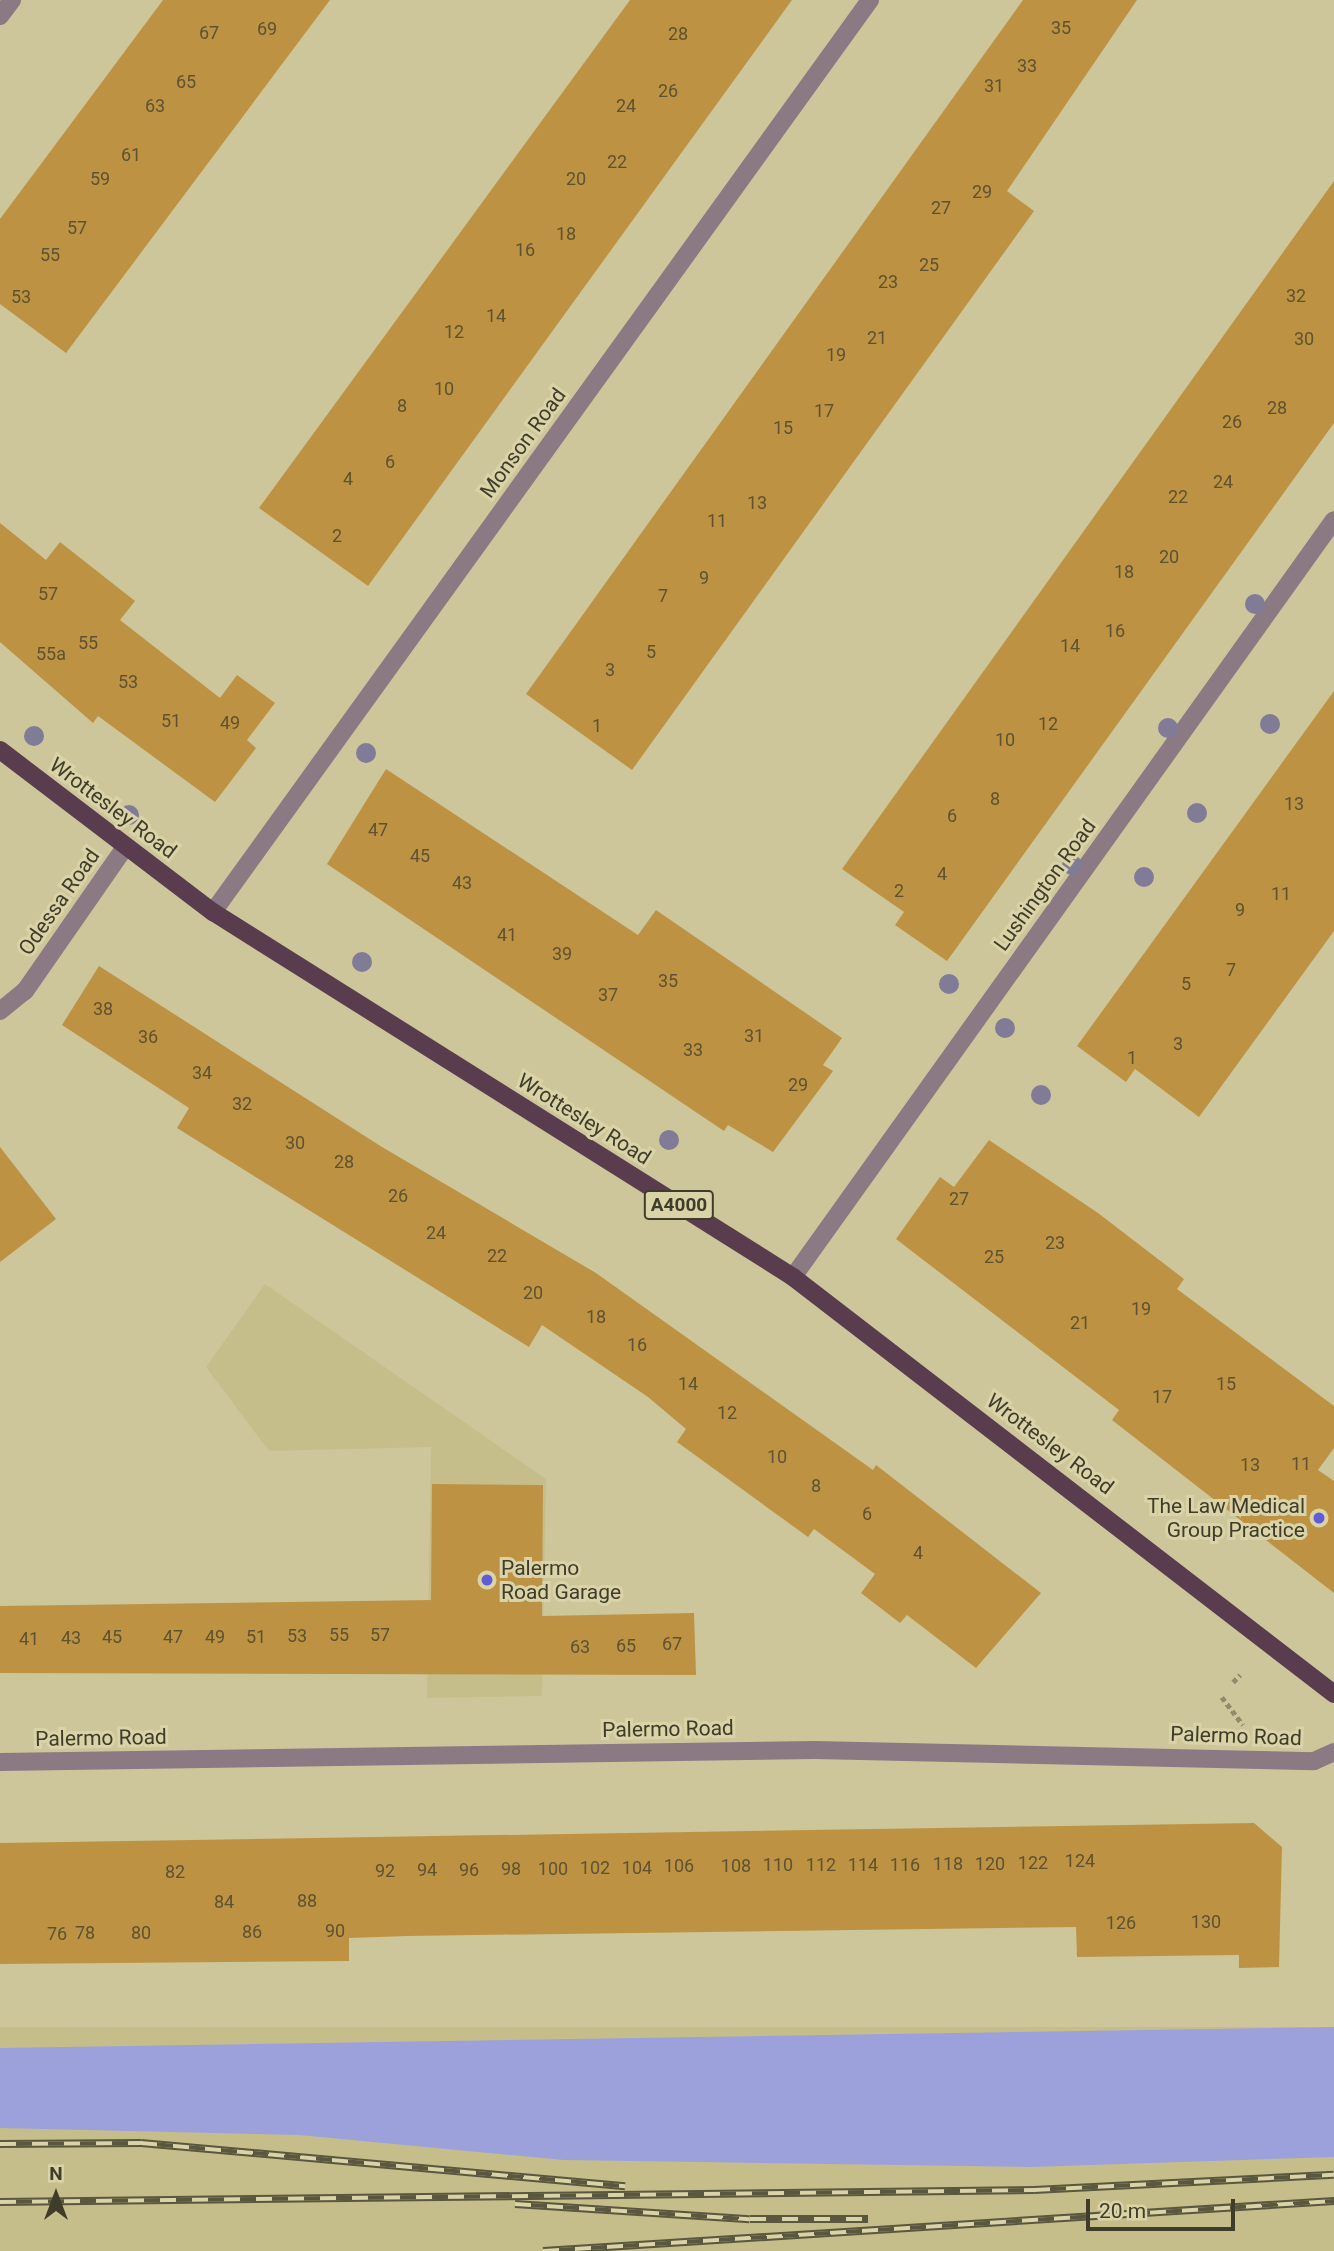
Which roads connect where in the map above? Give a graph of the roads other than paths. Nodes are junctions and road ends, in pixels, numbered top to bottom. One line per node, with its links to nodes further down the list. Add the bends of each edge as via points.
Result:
1 (12, 0): 3 (street)
2 (870, 0): 7 (street, Monson Road)
3 (0, 16)
4 (1334, 520): 9 (street, Lushington Road)
5 (0, 750): 6 (main road, Wrottesley Road / A4000)
6 (125, 847): 7 (main road, Wrottesley Road / A4000); 8 (street, Odessa Road, via 25,991)
7 (213, 912): 9 (main road, Wrottesley Road / A4000)
8 (0, 1011)
9 (793, 1277): 10 (main road, Wrottesley Road / A4000)
10 (1334, 1694)
11 (1334, 1752): 12 (street, Palermo Road, via 1314,1761 816,1750)
12 (0, 1762)

